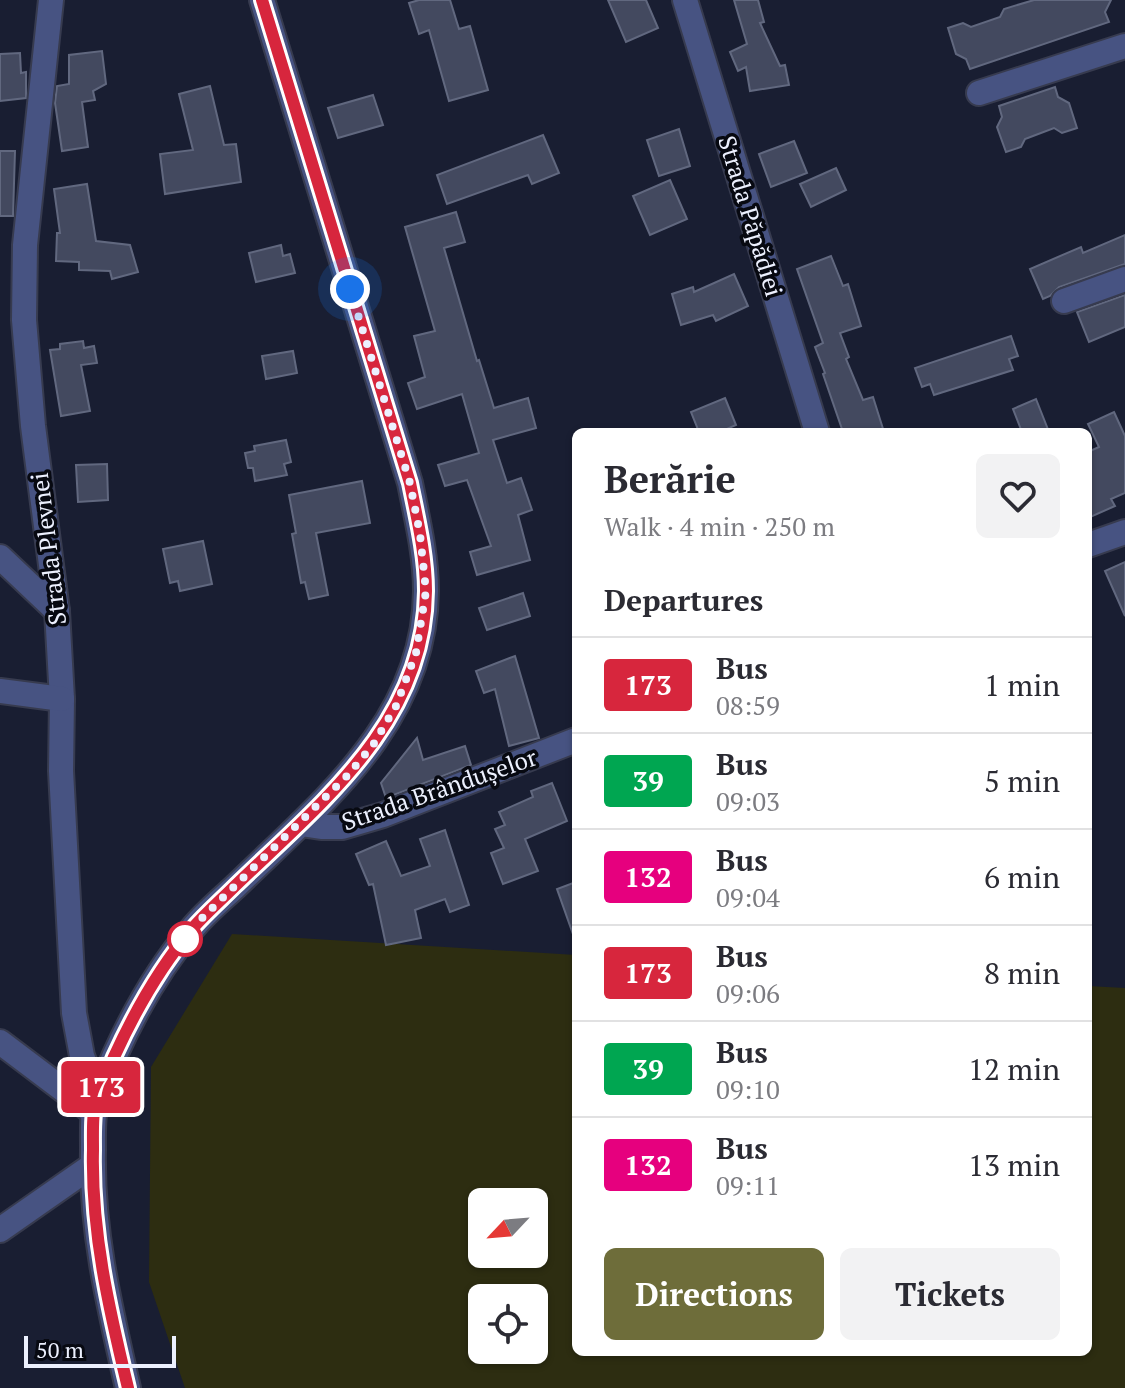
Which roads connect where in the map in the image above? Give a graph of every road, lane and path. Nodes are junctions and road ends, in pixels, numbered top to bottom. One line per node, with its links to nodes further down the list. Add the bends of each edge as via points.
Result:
1 (51, 0): 12 (street, Strada Plevnei, via 25,245 24,320)
2 (262, 0): 16 (street, via 410,483 426,591 411,670 396,706 373,745)
3 (685, 0): 8 (street, Strada Păpădiei)
4 (1125, 46): 5 (street)
5 (979, 93)
6 (1125, 279): 7 (street)
7 (1064, 301)
8 (816, 428)
9 (1125, 532): 10 (street)
10 (1092, 544)
11 (0, 557): 12 (street)
12 (57, 611): 14 (street, Strada Plevnei)
13 (0, 691): 14 (street)
14 (62, 699): 18 (street, Strada Plevnei, via 74,1013)
15 (572, 742): 16 (street, Strada Brândușelor, via 383,815 342,827)
16 (301, 824): 18 (street, via 193,927 131,1019)
17 (0, 1042): 18 (street)
18 (96, 1104): 19 (street)
19 (93, 1165): 20 (street); 21 (street, via 93,1213)
20 (0, 1230)
21 (128, 1388)

